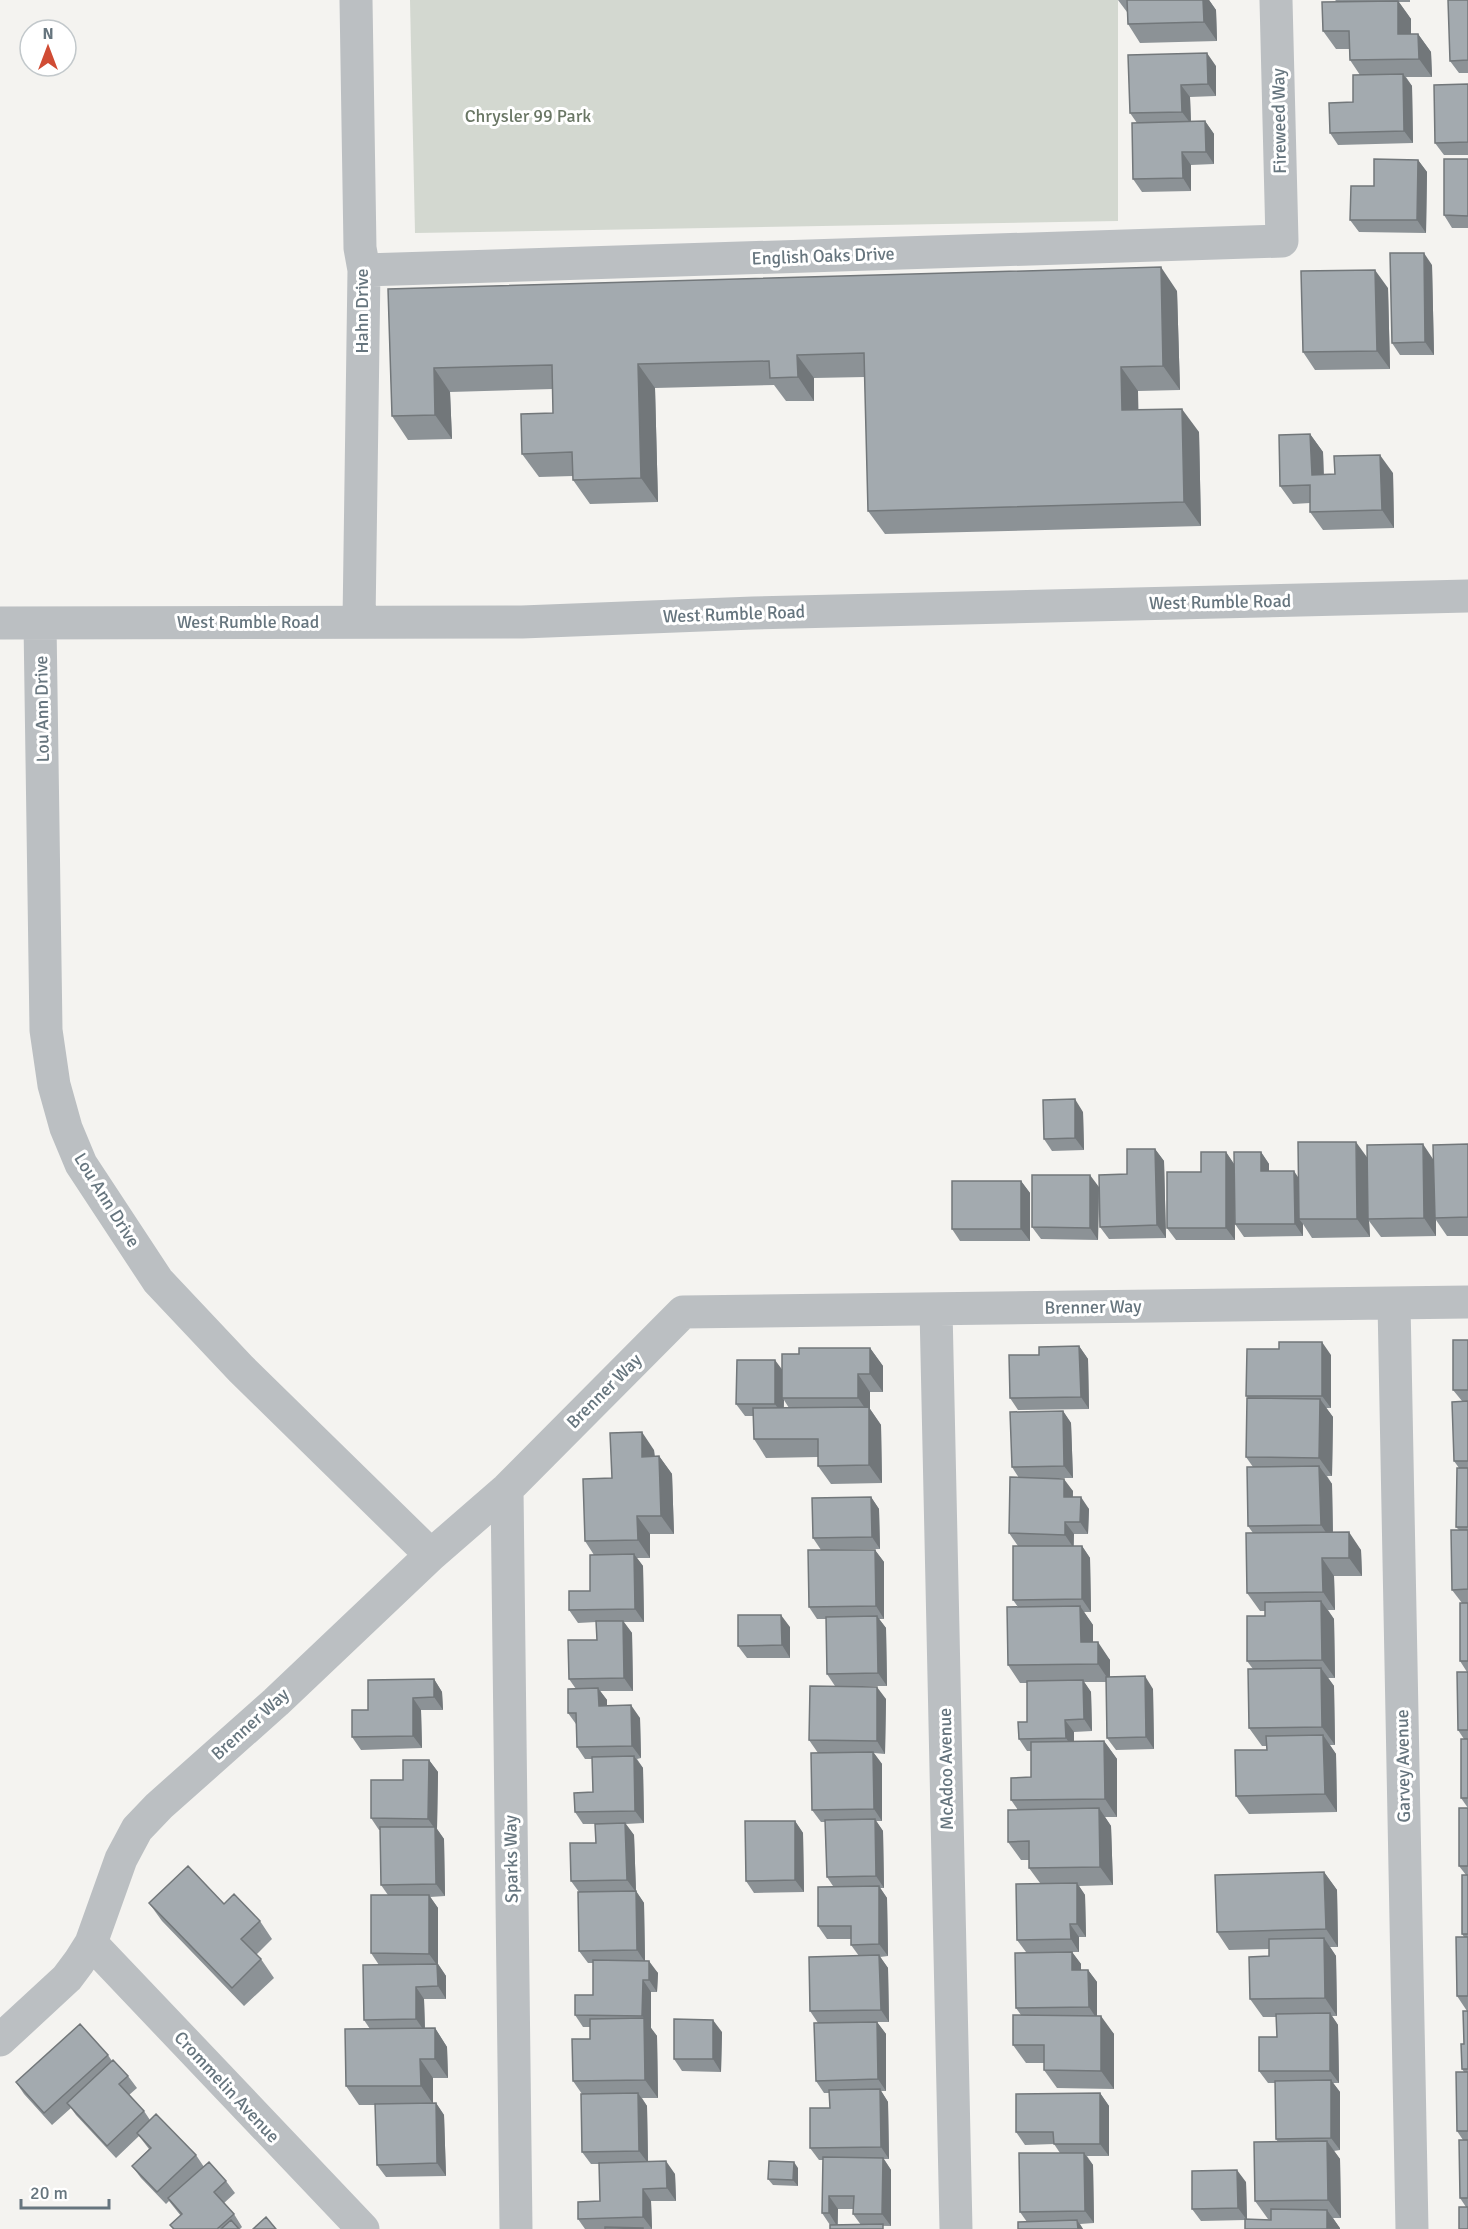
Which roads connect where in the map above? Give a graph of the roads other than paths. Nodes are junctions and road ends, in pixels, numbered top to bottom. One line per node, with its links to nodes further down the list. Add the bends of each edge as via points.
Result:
1 (356, 0): 4 (street, Hahn Drive, via 360,248)
2 (1276, 0): 3 (street, Fireweed Way)
3 (1282, 242): 4 (street, English Oaks Drive)
4 (364, 270): 7 (street, Hahn Drive)
5 (1468, 596): 7 (street, West Rumble Road, via 522,622)
6 (40, 622): 7 (street, West Rumble Road); 8 (street, West Rumble Road); 13 (street, Lou Ann Drive, via 46,1030 54,1085 81,1164 158,1281 241,1369)
7 (359, 622)
8 (0, 623)
9 (1468, 1302): 10 (street, Brenner Way)
10 (1394, 1303): 11 (street, Brenner Way); 19 (street, Garvey Avenue)
11 (936, 1309): 12 (street, Brenner Way, via 682,1312); 18 (street, McAdoo Avenue)
12 (507, 1489): 13 (street, Brenner Way); 17 (street, Sparks Way)
13 (431, 1555): 14 (street, Brenner Way, via 137,1829 121,1859)
14 (91, 1943): 15 (street, Brenner Way, via 67,1978); 16 (street, Crommelin Avenue)
15 (0, 2040)
16 (363, 2229)
17 (516, 2229)
18 (956, 2229)
19 (1412, 2229)

